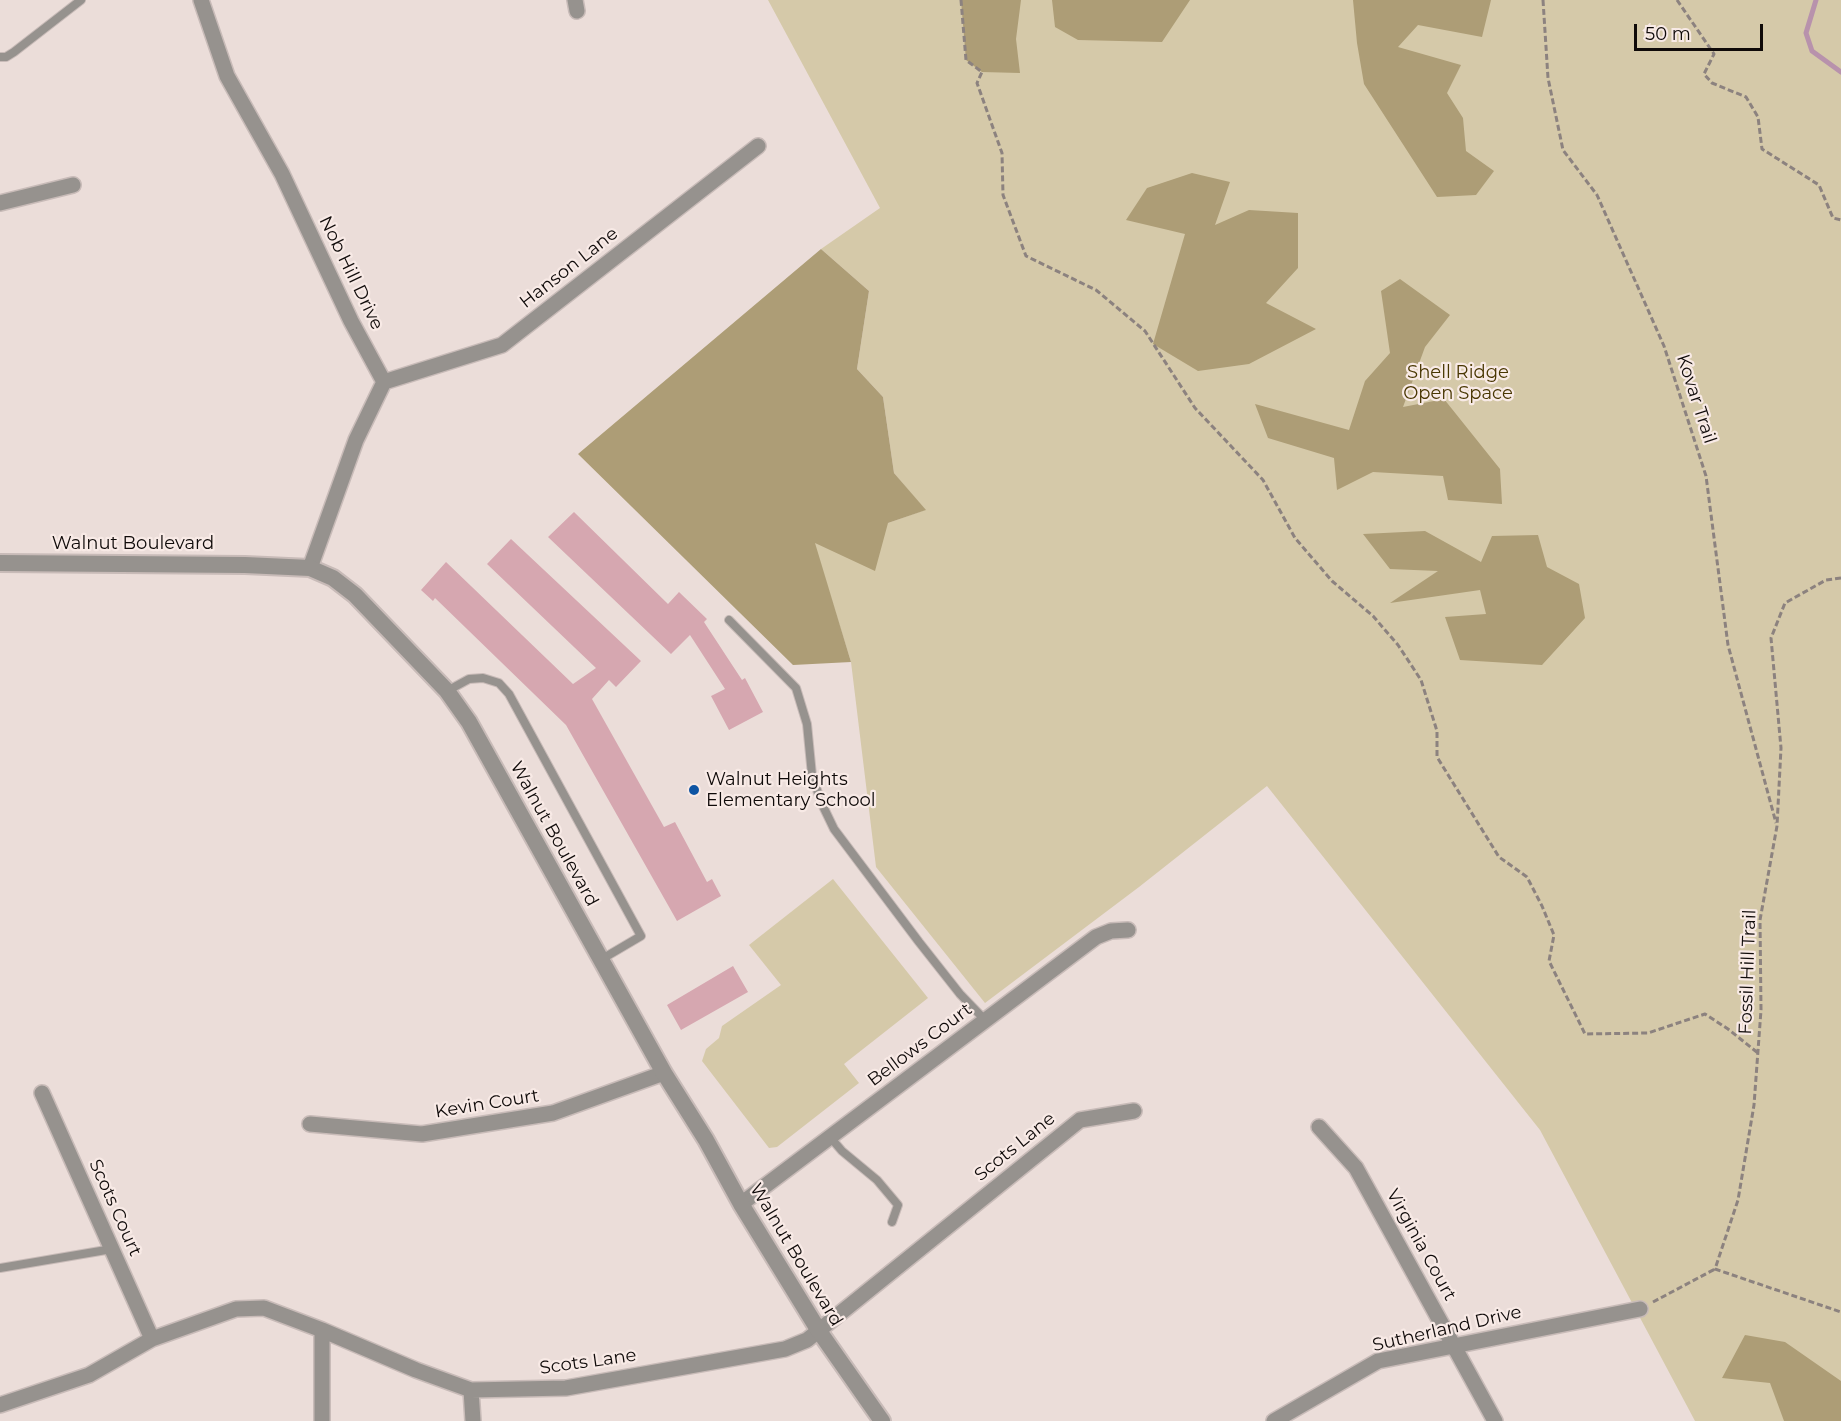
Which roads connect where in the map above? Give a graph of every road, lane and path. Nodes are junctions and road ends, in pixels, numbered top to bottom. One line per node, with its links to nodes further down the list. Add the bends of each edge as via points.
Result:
1 (81, 0): 6 (lane, via 14,52)
2 (201, 0): 11 (street, Nob Hill Drive, via 227,76 282,174)
3 (961, 0): 21 (path, via 966,60 982,72 978,83 1002,153 1003,195 1026,256 1096,290 1145,331 1195,408 1263,480 1295,538 1332,581 1373,616 1398,645 1421,680 1437,731 1437,757 1499,857 1527,877 1542,906 1554,935 1549,961 1585,1034 1648,1033 1706,1014)
4 (1543, 0): 17 (path, Kovar Trail, via 1548,78 1563,150 1597,195 1664,346 1706,476 1728,645)
5 (1677, 0): 10 (path, via 1714,54 1704,74 1712,83 1746,97 1758,117 1762,149 1819,185 1833,218)
6 (0, 57)
7 (758, 146): 11 (street, Hanson Lane, via 502,345)
8 (73, 185): 9 (street)
9 (0, 203)
10 (1841, 220)
11 (384, 382): 13 (street, via 356,440)
12 (0, 563): 13 (street, Walnut Boulevard)
13 (310, 568): 16 (street, Walnut Boulevard, via 333,578 355,595)
14 (1841, 578): 17 (path, Fossil Hill Trail, via 1826,580 1785,603 1771,638 1781,748)
15 (729, 620): 20 (lane, via 796,688 807,724 812,775 834,829 960,994)
16 (447, 691): 19 (street, Walnut Boulevard, via 469,722); 19 (lane, via 469,679 483,678 499,683 509,694 641,936)
17 (1777, 826): 21 (path, Fossil Hill Trail, via 1760,920)
18 (1128, 930): 20 (street, Bellows Court, via 1096,937)
19 (602, 959): 22 (street, Walnut Boulevard)
20 (985, 1020): 27 (street, Bellows Court)
21 (1758, 1053): 32 (path, Fossil Hill Trail, via 1754,1105 1738,1200)
22 (664, 1073): 25 (street, Kevin Court, via 553,1113 422,1134); 28 (street, Walnut Boulevard)
23 (42, 1093): 30 (street, Scots Court)
24 (1134, 1111): 36 (street, Scots Lane, via 1080,1120)
25 (310, 1124)
26 (1319, 1127): 38 (street, Virginia Court, via 1356,1168)
27 (830, 1137): 28 (street, Bellows Court); 29 (lane, via 898,1204)
28 (741, 1204): 36 (street, Walnut Boulevard)
29 (892, 1222)
30 (112, 1249): 31 (lane); 37 (street, Scots Court)
31 (0, 1268)
32 (1715, 1269): 33 (path); 34 (path)
33 (1640, 1309): 38 (street, Sutherland Drive)
34 (1841, 1312)
35 (322, 1330): 37 (street, Scots Lane, via 264,1308 236,1309); 39 (street, Scots Lane); 41 (street)
36 (819, 1331): 39 (street, Scots Lane, via 785,1349 566,1388); 43 (street, Walnut Boulevard)
37 (152, 1339): 40 (street, Scots Lane, via 89,1375)
38 (1453, 1345): 44 (street, Sutherland Drive, via 1378,1361); 45 (street, Virginia Court)
39 (471, 1390): 42 (street)
40 (0, 1405)
41 (322, 1421)
42 (473, 1421)
43 (882, 1421)
44 (1274, 1421)
45 (1495, 1421)

